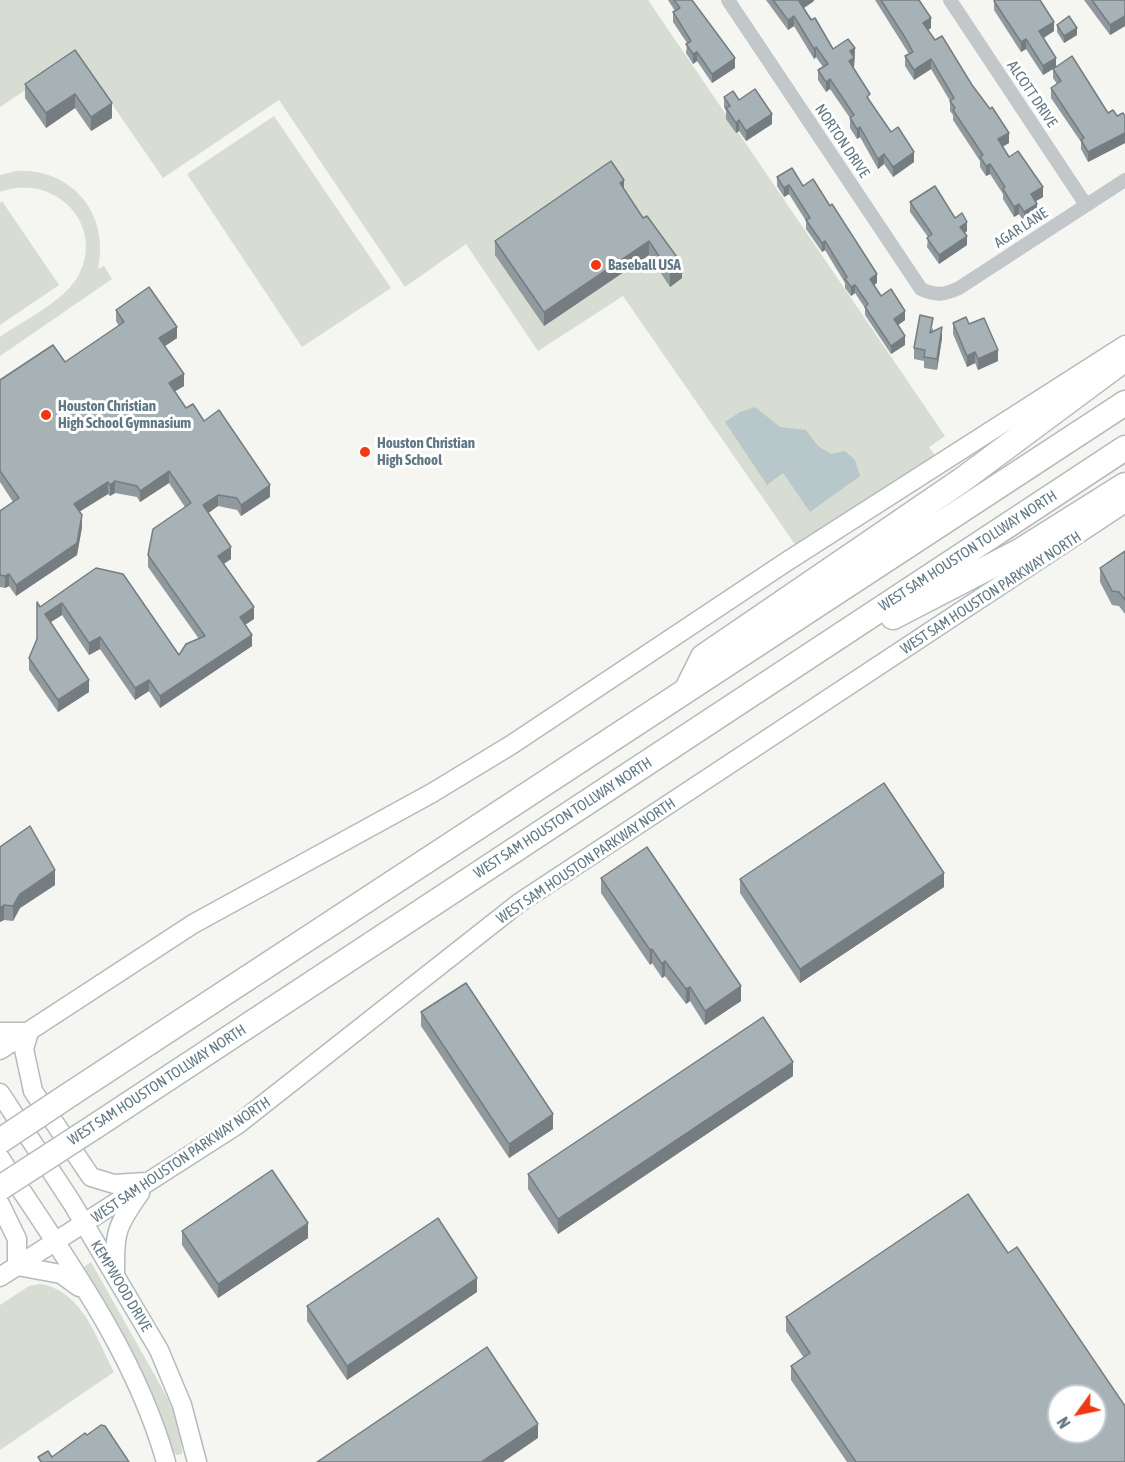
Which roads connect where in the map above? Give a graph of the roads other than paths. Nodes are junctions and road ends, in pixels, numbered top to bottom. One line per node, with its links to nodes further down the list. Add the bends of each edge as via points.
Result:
1 (728, 0): 5 (street, NORTON DRIVE, via 914,279 921,289)
2 (950, 0): 4 (street, ALCOTT DRIVE)
3 (1125, 180): 4 (street, AGAR LANE)
4 (1086, 205): 5 (street, AGAR LANE, via 959,288 945,295)
5 (933, 294)
6 (1125, 345): 15 (main road, via 786,562 511,745 432,793 193,924)
7 (1125, 359): 13 (highway, via 962,480 703,657)
8 (1125, 403): 13 (highway)
9 (1125, 448): 12 (highway, WEST SAM HOUSTON TOLLWAY NORTH)
10 (1125, 485): 12 (highway, via 1020,551)
11 (1125, 504): 20 (main road, WEST SAM HOUSTON PARKWAY NORTH, via 519,903 237,1125)
12 (764, 686): 21 (highway, WEST SAM HOUSTON TOLLWAY NORTH, bridge)
13 (686, 691): 18 (highway, bridge)
14 (0, 1032): 15 (main road)
15 (29, 1032): 16 (main road); 20 (main road, via 24,1049 33,1090 91,1177 114,1184)
16 (0, 1050)
17 (0, 1093): 23 (main road, KEMPWOOD DRIVE)
18 (0, 1141)
19 (0, 1158): 24 (main road, KEMPWOOD DRIVE)
20 (148, 1182): 23 (main road, WEST SAM HOUSTON PARKWAY NORTH); 27 (main road, via 119,1223 115,1237)
21 (0, 1188)
22 (0, 1204): 25 (main road, via 17,1239)
23 (85, 1225): 24 (main road, WEST SAM HOUSTON PARKWAY NORTH); 27 (main road, KEMPWOOD DRIVE)
24 (55, 1243): 25 (main road, WEST SAM HOUSTON PARKWAY NORTH); 28 (main road, KEMPWOOD DRIVE)
25 (17, 1266): 26 (main road, WEST SAM HOUSTON PARKWAY NORTH); 28 (main road, via 61,1274)
26 (0, 1277)
27 (116, 1277): 30 (main road, KEMPWOOD DRIVE, via 159,1350 182,1405)
28 (89, 1294): 29 (main road, KEMPWOOD DRIVE, via 114,1333 154,1419)
29 (166, 1462)
30 (197, 1462)

